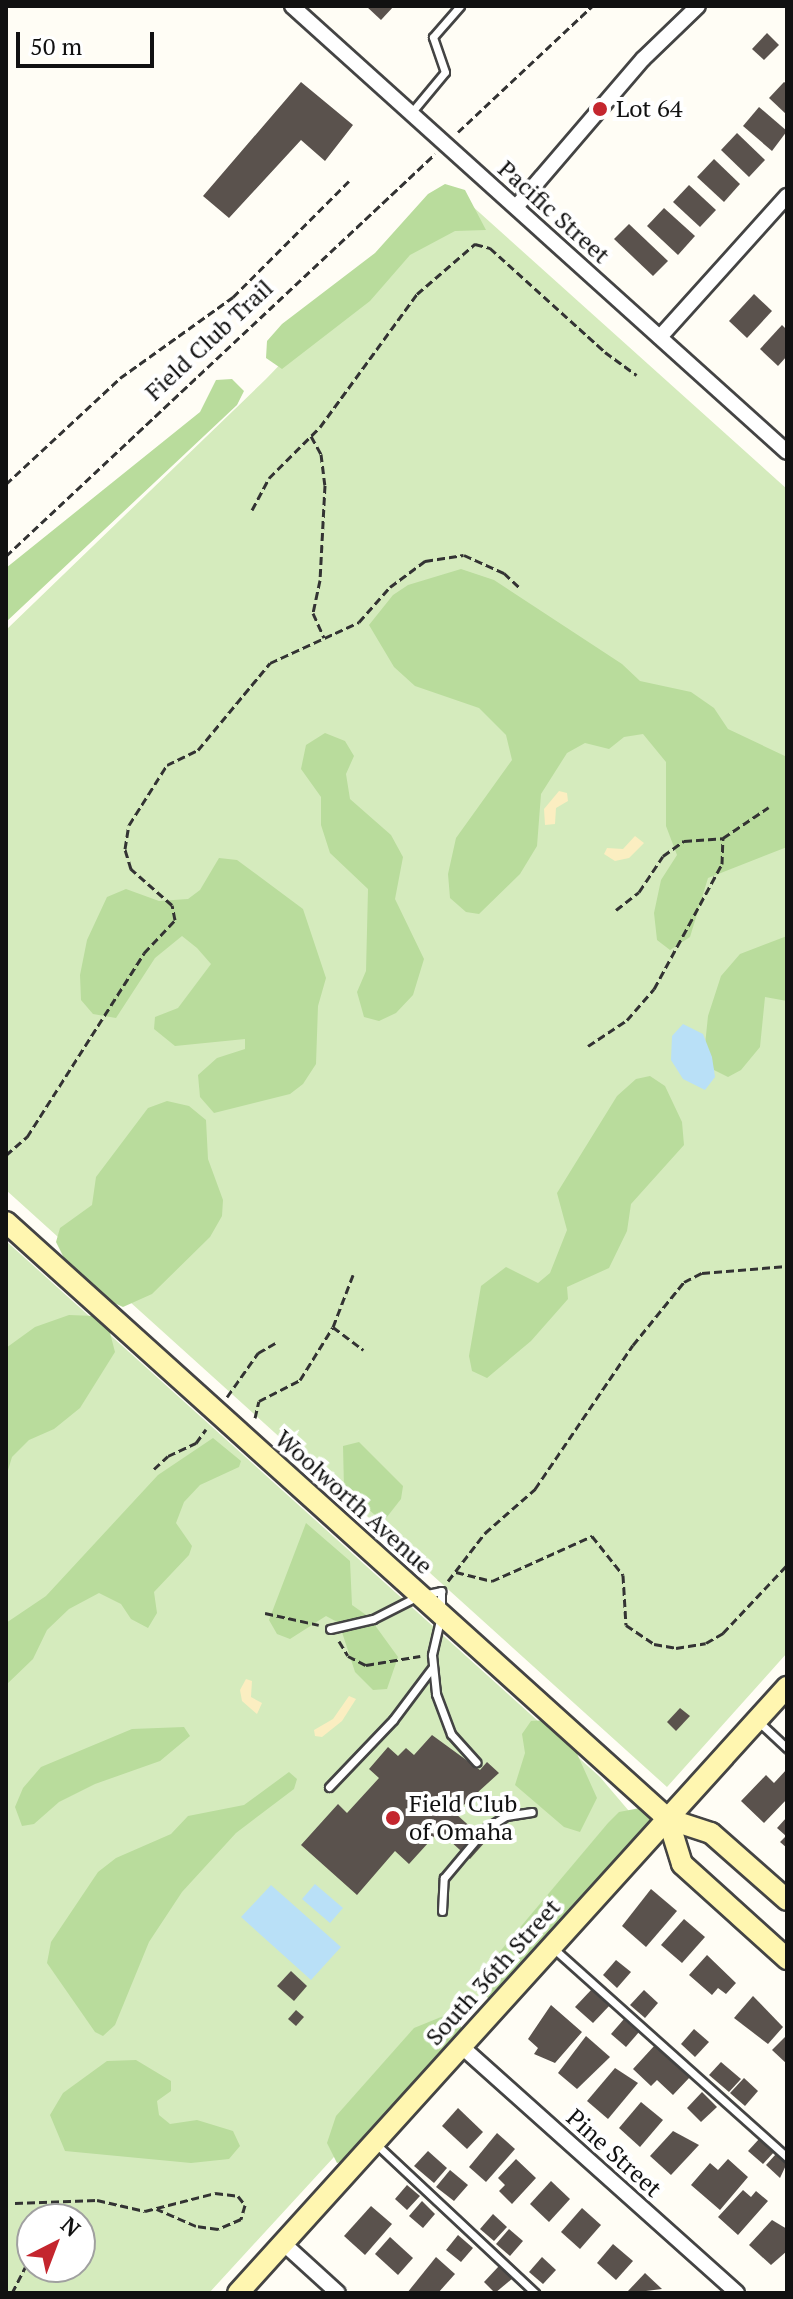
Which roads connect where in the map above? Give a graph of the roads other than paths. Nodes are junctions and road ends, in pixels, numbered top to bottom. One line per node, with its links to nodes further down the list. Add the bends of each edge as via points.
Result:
1 (292, 6): 4 (street, Pacific Street)
2 (460, 6): 4 (lane, via 433,37 445,72)
3 (698, 6): 6 (street, via 643,59)
4 (411, 113): 6 (street, Pacific Street)
5 (787, 196): 7 (street)
6 (516, 207): 7 (street, Pacific Street)
7 (660, 337): 8 (street, Pacific Street)
8 (787, 452)
9 (6, 1222): 10 (street, Woolworth Avenue)
10 (418, 1596): 11 (street, Woolworth Avenue); 11 (lane, via 441,1591); 12 (lane, via 373,1619)
11 (441, 1617): 13 (lane); 20 (street, Woolworth Avenue)
12 (330, 1629)
13 (432, 1668): 17 (lane, via 444,1718); 18 (lane, via 393,1720)
14 (787, 1687): 15 (street, South 36th Street)
15 (757, 1720): 16 (lane); 20 (street, South 36th Street)
16 (787, 1748)
17 (476, 1762)
18 (329, 1787)
19 (532, 1812): 22 (lane, via 506,1816 485,1829 444,1878)
20 (668, 1819): 21 (street, Woolworth Avenue, via 711,1833); 23 (street, South 36th Street); 24 (street, via 682,1864)
21 (787, 1900)
22 (442, 1911)
23 (552, 1947): 25 (street, South 36th Street); 27 (lane)
24 (787, 1959)
25 (461, 2046): 26 (street, South 36th Street); 32 (street, Pine Street)
26 (374, 2142): 28 (street, South 36th Street); 31 (lane)
27 (787, 2157)
28 (283, 2243): 29 (street, South 36th Street); 30 (street)
29 (238, 2293)
30 (338, 2293)
31 (535, 2293)
32 (737, 2293)

